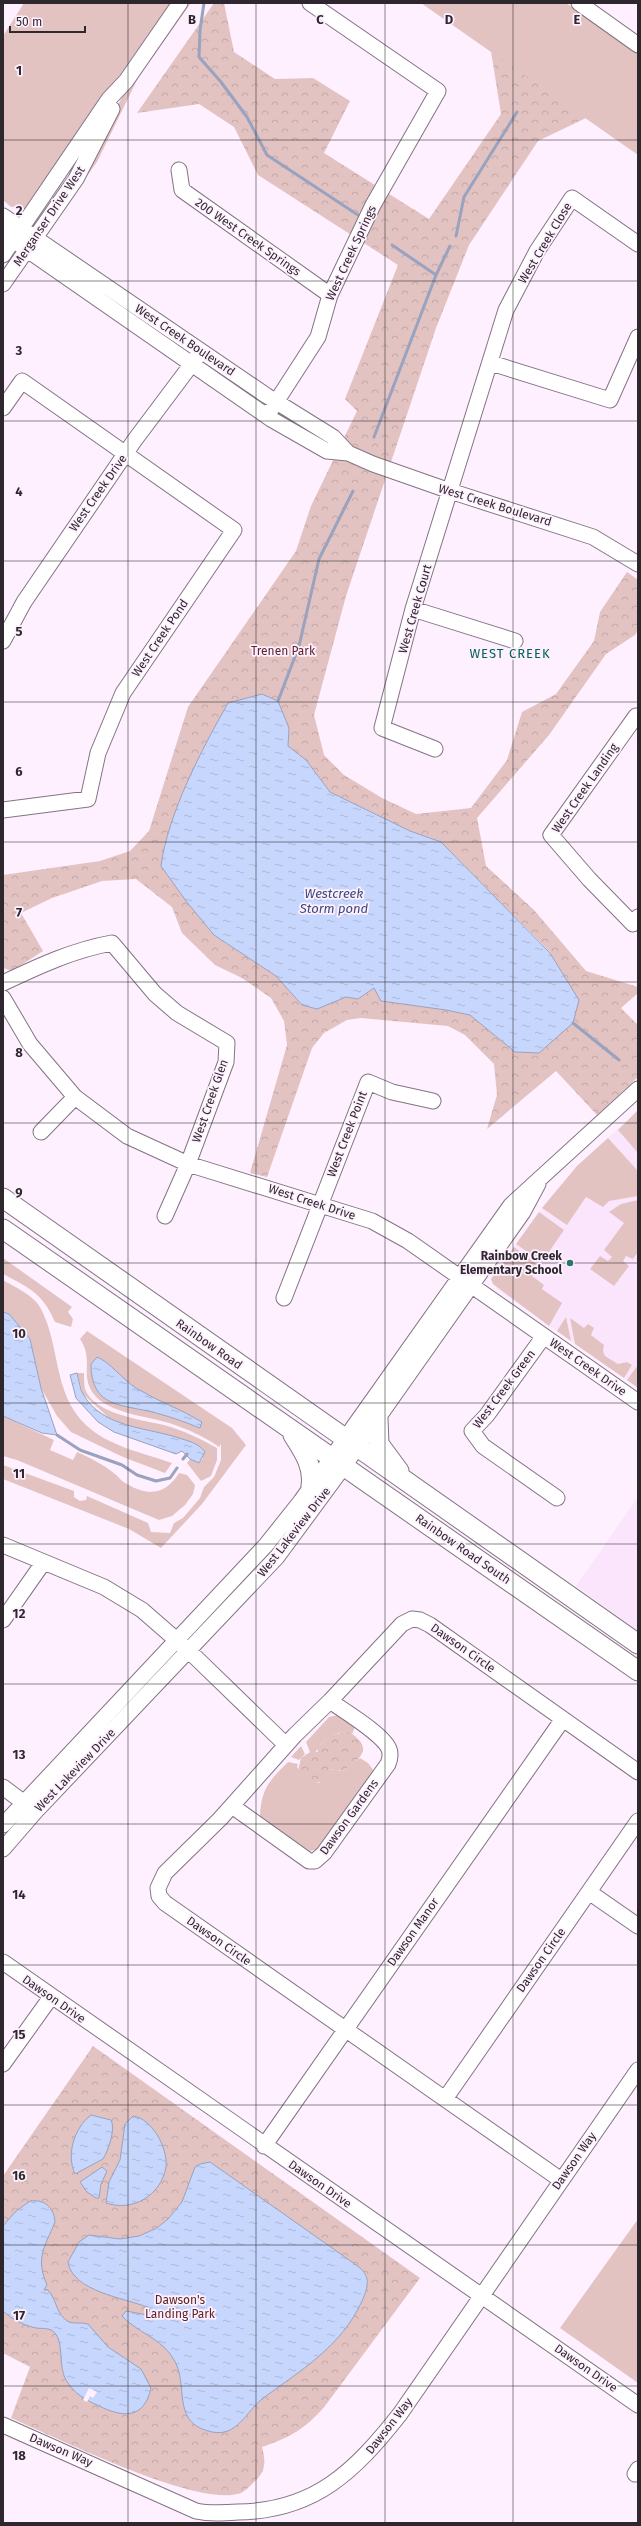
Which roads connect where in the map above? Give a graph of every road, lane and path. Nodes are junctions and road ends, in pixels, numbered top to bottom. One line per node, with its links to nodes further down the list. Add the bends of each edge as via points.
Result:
1 (180, 3): 5 (street, Merganser Drive West)
2 (310, 3): 13 (street, West Creek Springs, via 438,91 376,199)
3 (579, 3): 4 (street)
4 (638, 45)
5 (126, 81): 8 (street, Merganser Drive West, via 109,99); 9 (street, Merganser Drive West, via 76,179)
6 (178, 170): 13 (street, 200 West Creek Springs, via 182,190)
7 (3, 216): 8 (street, West Creek Boulevard)
8 (13, 234): 9 (street, West Creek Boulevard); 11 (street, Merganser Drive West)
9 (32, 244): 12 (street, Merganser Drive West); 15 (street, West Creek Boulevard); 17 (street, West Creek Boulevard)
10 (638, 244): 16 (street, West Creek Close, via 572,198 537,251 506,310)
11 (3, 255)
12 (3, 284)
13 (330, 295): 18 (street, West Creek Springs, via 318,337)
14 (638, 337): 16 (street, via 610,400)
15 (201, 351): 17 (street, West Creek Drive); 18 (street, West Creek Boulevard)
16 (492, 363): 23 (street, West Creek Close)
17 (192, 365): 20 (street, West Creek Boulevard); 22 (street, West Creek Drive)
18 (276, 402): 20 (street, West Creek Springs); 21 (street, West Creek Boulevard, via 333,437)
19 (3, 408): 22 (street, via 22,382)
20 (267, 416): 21 (street, West Creek Boulevard, via 327,451)
21 (348, 453): 23 (street, West Creek Boulevard)
22 (126, 454): 26 (street, West Creek Drive, via 24,602); 30 (street, West Creek Pond, via 234,530 123,693 98,753 88,799)
23 (450, 491): 24 (street, West Creek Boulevard, via 592,537); 25 (street, West Creek Court)
24 (638, 564)
25 (413, 609): 27 (street); 29 (street, West Creek Court, via 382,728)
26 (3, 641)
27 (515, 641)
28 (638, 717): 31 (street, West Creek Landing, via 636,716 551,835 633,924)
29 (435, 749)
30 (3, 810)
31 (638, 917)
32 (3, 983): 38 (street, West Creek Glen, via 54,959 87,947 112,943 155,994 177,1013 227,1044 226,1062)
33 (3, 998): 35 (street, West Creek Drive, via 30,1044)
34 (638, 1089): 43 (street, West Lakeview Drive, via 541,1180 523,1212)
35 (75, 1097): 37 (street); 38 (street, West Creek Drive, via 128,1136)
36 (433, 1101): 40 (street, West Creek Point, via 392,1092 368,1082)
37 (41, 1132)
38 (188, 1164): 40 (street, West Creek Drive); 41 (street)
39 (3, 1198): 49 (main road, Rainbow Road)
40 (320, 1205): 43 (street, West Creek Drive, via 372,1221 408,1241); 44 (street)
41 (165, 1216)
42 (3, 1229): 48 (main road, Rainbow Road)
43 (465, 1281): 45 (street, West Creek Drive); 47 (street, West Lakeview Drive); 49 (street, West Lakeview Drive)
44 (284, 1298)
45 (544, 1336): 46 (street, West Creek Drive); 53 (street, West Creek Green, via 487,1415 472,1431 483,1446)
46 (638, 1402)
47 (378, 1419): 49 (street, West Lakeview Drive); 52 (main road, via 379,1444)
48 (288, 1427): 50 (main road, Rainbow Road South); 51 (main road, via 307,1459 312,1474)
49 (350, 1444): 50 (street, West Lakeview Drive); 52 (main road, Rainbow Road)
50 (338, 1462): 51 (street, West Lakeview Drive); 58 (street, West Lakeview Drive, via 277,1558); 59 (main road, Rainbow Road South)
51 (311, 1486): 58 (street, West Lakeview Drive)
52 (416, 1490): 57 (main road, Rainbow Road South)
53 (557, 1498)
54 (3, 1545): 55 (street)
55 (43, 1563): 56 (street); 58 (street, via 122,1596)
56 (3, 1620)
57 (638, 1644)
58 (183, 1645): 62 (street); 66 (street, West Lakeview Drive)
59 (638, 1671)
60 (330, 1701): 61 (street, Dawson Circle, via 395,1630 412,1619 430,1625); 62 (street, Dawson Circle); 65 (street, Dawson Gardens, via 381,1738 388,1747 390,1756 388,1764 324,1854 311,1862)
61 (562, 1719): 63 (street, Dawson Circle); 74 (street, Dawson Manor)
62 (286, 1745): 65 (street, Dawson Circle)
63 (638, 1772)
64 (3, 1787): 66 (street)
65 (232, 1806): 74 (street, Dawson Circle, via 166,1873 158,1888 159,1896 165,1903)
66 (30, 1807): 68 (street, West Lakeview Drive); 69 (street, West Lakeview Drive)
67 (638, 1821): 70 (street, Dawson Circle)
68 (3, 1825)
69 (3, 1849)
70 (589, 1892): 71 (street); 77 (street, Dawson Circle)
71 (638, 1926)
72 (3, 1962): 73 (street, Dawson Drive)
73 (51, 1997): 75 (street); 78 (street, Dawson Drive)
74 (345, 2030): 77 (street, Dawson Circle); 78 (street, Dawson Manor)
75 (3, 2064)
76 (638, 2070): 79 (street, Dawson Way)
77 (445, 2099): 79 (street, Dawson Circle)
78 (264, 2146): 80 (street, Dawson Drive)
79 (561, 2180): 80 (street, Dawson Way)
80 (481, 2295): 81 (street, Dawson Drive); 83 (street, Dawson Way, via 400,2414 370,2452 340,2479 311,2498 283,2507)
81 (638, 2404)
82 (3, 2425): 83 (street, Dawson Way, via 196,2511)
83 (205, 2518)

